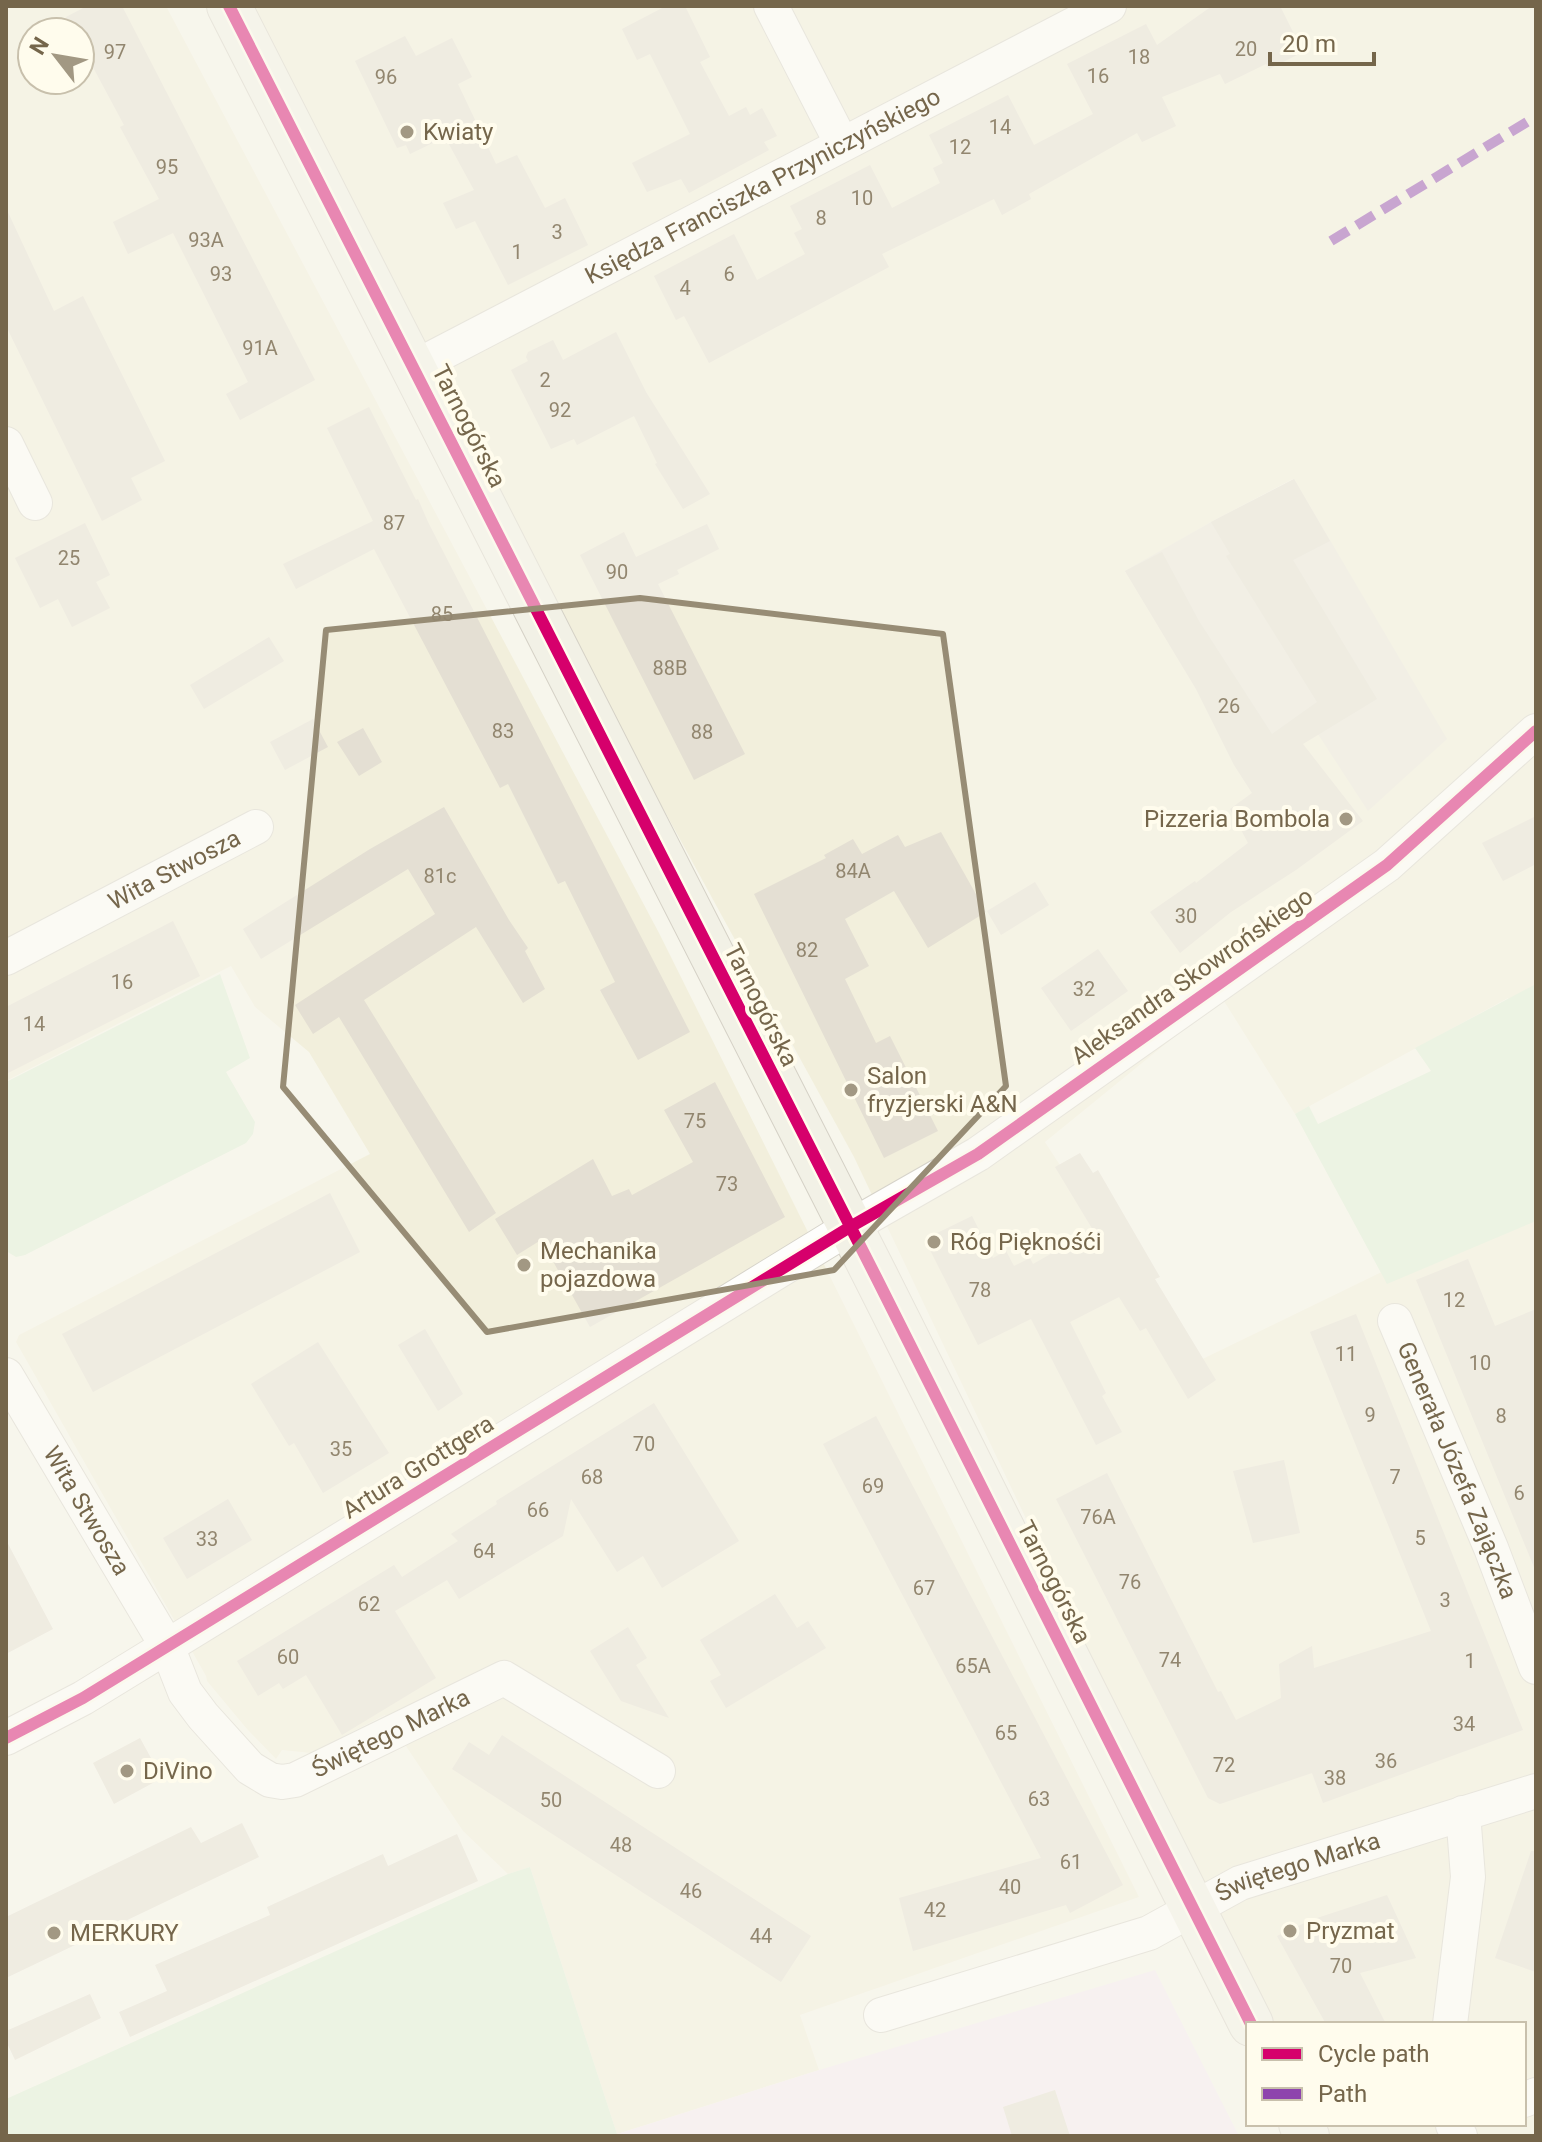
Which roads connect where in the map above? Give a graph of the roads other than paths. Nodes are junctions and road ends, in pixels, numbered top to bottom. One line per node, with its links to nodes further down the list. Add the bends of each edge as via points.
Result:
1 (229, 6): 5 (main road, Tarnogórska)
2 (771, 6): 4 (street)
3 (1109, 6): 4 (street, Księdza Franciszka Przyniczyńskiego)
4 (842, 144): 5 (street, Księdza Franciszka Przyniczyńskiego)
5 (415, 367): 11 (main road, Tarnogórska)
6 (6, 444): 7 (street)
7 (35, 503)
8 (1536, 731): 11 (street, Aleksandra Skowrońskiego, via 1387,865 978,1154)
9 (256, 827): 10 (street, Wita Stwosza)
10 (6, 958)
11 (850, 1227): 14 (street, Artura Grottgera); 20 (main road, Tarnogórska)
12 (1395, 1321): 15 (street, Generała Józefa Zajączka)
13 (6, 1375): 14 (street, Wita Stwosza)
14 (167, 1646): 16 (street, Artura Grottgera); 17 (street, Świętego Marka, via 185,1692 203,1716 250,1768 270,1780 295,1780 504,1678)
15 (1536, 1667)
16 (6, 1738)
17 (658, 1771)
18 (1536, 1791): 19 (street, Świętego Marka)
19 (1463, 1813): 20 (street, Świętego Marka, via 1240,1883); 23 (street, via 1468,1877)
20 (1194, 1909): 21 (street, Świętego Marka, via 1149,1933); 22 (main road, Tarnogórska)
21 (881, 2015)
22 (1250, 2022)
23 (1450, 2022)

